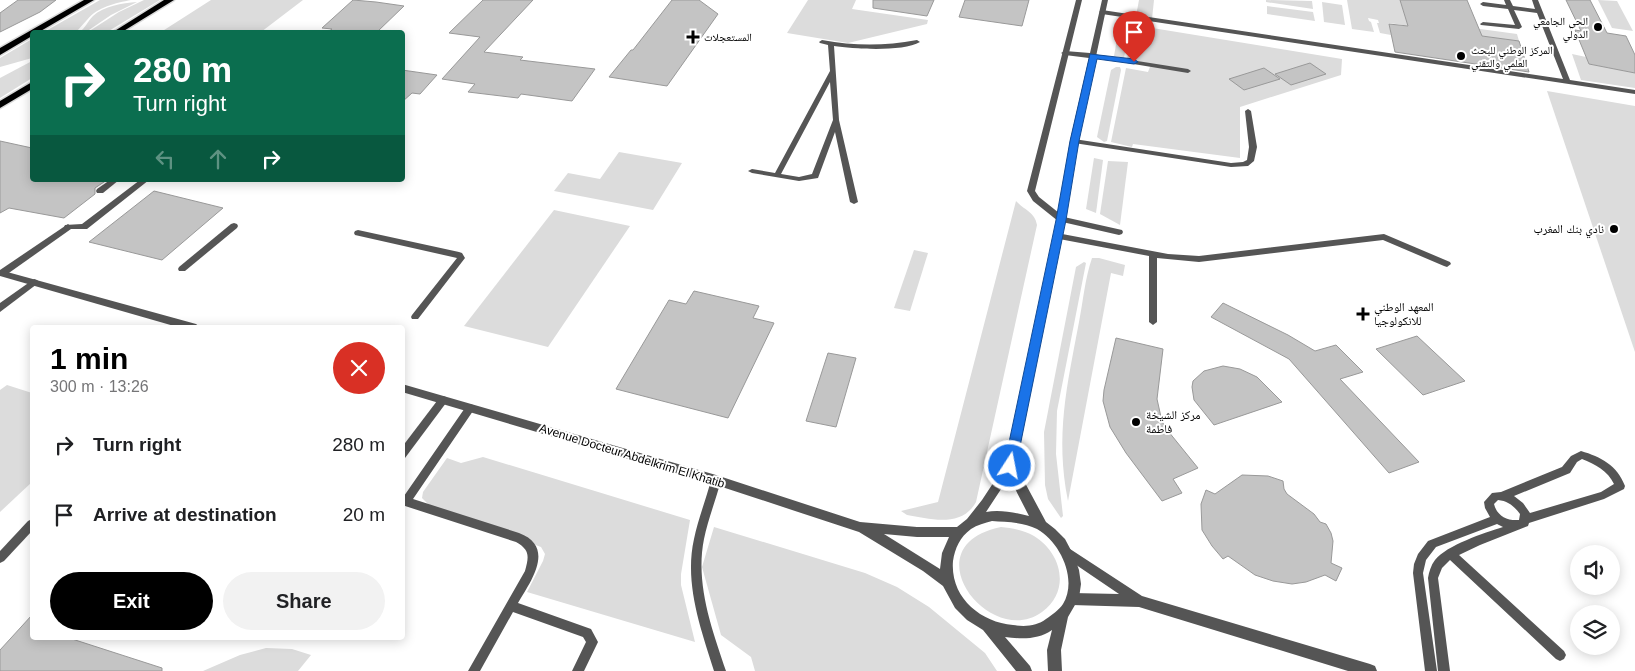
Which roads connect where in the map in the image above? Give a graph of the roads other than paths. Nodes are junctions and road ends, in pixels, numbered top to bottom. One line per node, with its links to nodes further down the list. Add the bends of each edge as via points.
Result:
1 (90, 0): 12 (main road)
2 (170, 0): 13 (main road)
3 (1078, 0): 19 (lane)
4 (1105, 0): 10 (street)
5 (1507, 0): 8 (lane)
6 (1535, 0): 9 (lane)
7 (1483, 4): 8 (lane)
8 (1510, 8): 9 (lane); 11 (lane, via 1519,27)
9 (1539, 11): 23 (lane)
10 (1102, 12): 20 (street); 23 (lane)
11 (1483, 24)
12 (38, 30)
13 (120, 30)
14 (30, 35): 18 (main road)
15 (822, 42): 17 (lane)
16 (917, 42): 17 (lane, via 876,48)
17 (831, 44): 21 (lane)
18 (0, 52)
19 (1065, 53): 20 (street); 36 (lane, via 1030,188 1036,199)
20 (1093, 56): 22 (lane); 29 (street)
21 (833, 71): 28 (lane); 31 (lane)
22 (1188, 71)
23 (1567, 82): 25 (lane)
24 (30, 86): 26 (main road)
25 (1635, 92)
26 (0, 105)
27 (1248, 111): 29 (lane, via 1253,147 1250,161 1245,164 1201,161)
28 (836, 120): 31 (lane, via 815,176 800,179); 35 (lane)
29 (1074, 141): 36 (street)
30 (752, 171): 31 (lane)
31 (777, 175)
32 (112, 182): 34 (lane)
33 (142, 182): 38 (lane, via 84,226)
34 (100, 191)
35 (854, 202)
36 (1061, 220): 39 (lane); 41 (street)
37 (234, 226): 44 (lane)
38 (68, 227): 45 (street)
39 (1119, 232)
40 (358, 233): 48 (lane, via 459,255 461,258)
41 (1057, 236): 42 (lane); 55 (street)
42 (1153, 255): 43 (lane, via 1199,260 1384,237); 49 (lane)
43 (1448, 264)
44 (182, 269)
45 (1, 273): 46 (street)
46 (34, 282): 47 (street); 50 (street)
47 (0, 308)
48 (415, 317)
49 (1153, 322)
50 (185, 325)
51 (405, 389): 52 (street, Avenue Docteur Abdelkrim El Khatib)
52 (443, 400): 53 (street, Avenue Docteur Abdelkrim El Khatib); 54 (lane)
53 (470, 408): 56 (street, Avenue Docteur Abdelkrim El Khatib); 58 (lane)
54 (405, 451)
55 (1010, 466): 62 (street); 63 (street)
56 (716, 480): 65 (street, Avenue Docteur Abdelkrim El Khatib); 80 (lane, via 699,540 696,573)
57 (1502, 496): 60 (lane, via 1491,498 1489,502); 61 (lane, via 1522,508); 61 (lane, via 1566,470 1574,459 1581,456 1595,459 1618,480 1620,486 1604,494)
58 (405, 500)
59 (405, 501): 73 (lane, via 529,543 533,550 530,572)
60 (1498, 519): 61 (lane, via 1505,523); 83 (lane, via 1432,544 1419,561)
61 (1522, 522): 68 (lane)
62 (971, 523): 63 (street, via 992,516 1015,517); 66 (street)
63 (1041, 525): 67 (street)
64 (30, 526): 69 (lane)
65 (860, 527): 66 (street); 70 (street)
66 (959, 532): 70 (street, via 949,547 945,564)
67 (1067, 552): 71 (street, via 1075,575); 72 (street)
68 (1451, 554): 76 (lane); 84 (lane, via 1440,562 1433,578)
69 (0, 558)
70 (948, 582): 75 (street, via 956,600 969,615)
71 (1072, 599): 72 (street); 74 (street)
72 (1139, 601): 77 (street)
73 (511, 606): 78 (lane); 79 (lane, via 588,633 592,642)
74 (1062, 616): 75 (street, via 1042,630 1014,633); 82 (street, via 1054,650)
75 (987, 626): 81 (street)
76 (1560, 655)
77 (1364, 670)
78 (474, 671)
79 (578, 671)
80 (720, 671)
81 (1025, 671)
82 (1055, 671)
83 (1431, 671)
84 (1444, 671)

